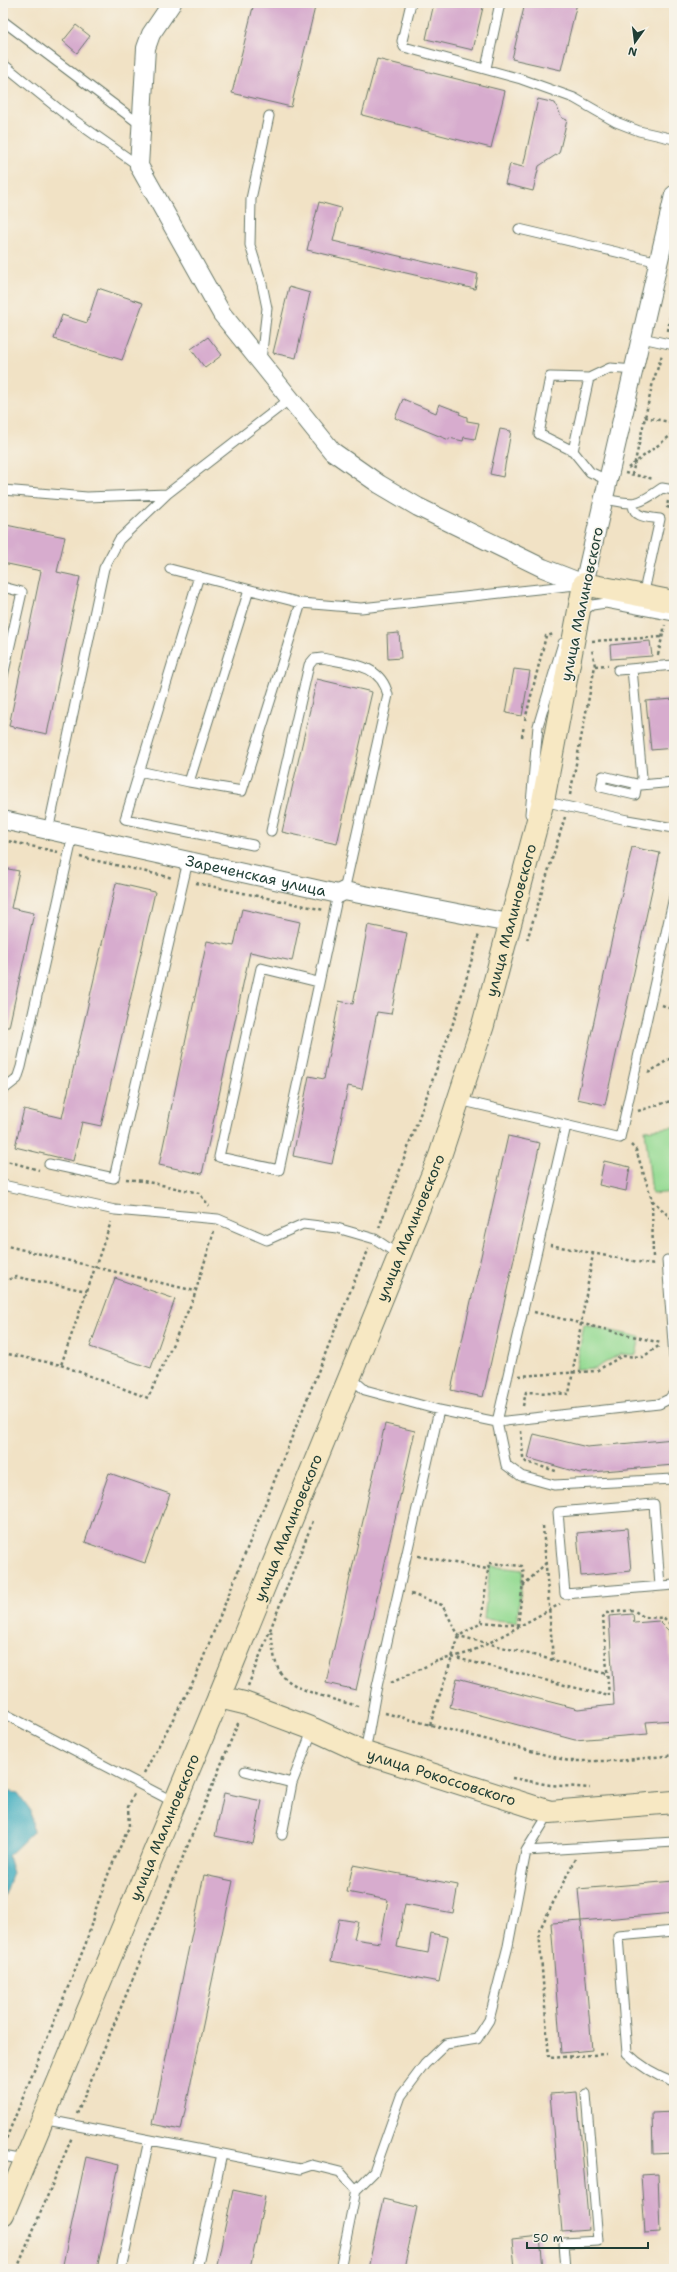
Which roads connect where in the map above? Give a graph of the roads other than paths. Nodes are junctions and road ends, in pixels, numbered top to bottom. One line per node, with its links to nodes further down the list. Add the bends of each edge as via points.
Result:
1 (172, 3): 8 (street, via 151,34 146,48)
2 (411, 3): 6 (lane, via 402,41 404,47)
3 (500, 3): 6 (lane)
4 (3, 21): 8 (lane)
5 (3, 64): 10 (lane, via 60,111)
6 (486, 68): 9 (lane, via 574,98 616,122 639,131)
7 (269, 116): 16 (lane, via 251,199 250,245 267,308)
8 (141, 125): 10 (street)
9 (674, 139)
10 (139, 166): 16 (street, via 222,314)
11 (674, 195): 13 (street, улица Малиновского)
12 (519, 230): 13 (lane)
13 (659, 262): 14 (street, улица Малиновского)
14 (642, 338): 15 (lane); 17 (street, улица Малиновского)
15 (670, 344)
16 (260, 362): 19 (street)
17 (634, 370): 18 (lane, via 610,368); 21 (street, улица Малиновского)
18 (589, 378): 20 (lane); 20 (lane, via 550,377 539,434)
19 (290, 399): 24 (lane); 29 (street, via 332,451 379,484 418,507 522,558)
20 (573, 451): 21 (lane, via 590,472)
21 (609, 481): 25 (street, улица Малиновского)
22 (3, 490): 24 (lane, via 88,498)
23 (674, 490): 26 (lane, via 662,488)
24 (167, 494): 46 (lane, via 119,540 104,568)
25 (605, 499): 26 (lane); 29 (street, улица Малиновского)
26 (633, 505): 32 (lane, via 637,514 660,520)
27 (170, 569): 28 (lane)
28 (199, 576): 31 (lane); 40 (lane)
29 (584, 584): 32 (street); 33 (lane, via 361,608); 35 (street, улица Малиновского)
30 (3, 587): 39 (lane, via 22,592)
31 (250, 590): 33 (lane); 41 (lane)
32 (643, 596): 34 (street)
33 (300, 603): 41 (lane, via 242,791)
34 (671, 613): 35 (lane, via 606,603 592,605)
35 (579, 614): 43 (street, улица Малиновского); 51 (lane, via 568,628 538,726)
36 (674, 665): 37 (lane)
37 (632, 669): 38 (lane); 42 (lane, via 642,777 639,784)
38 (618, 670)
39 (3, 676)
40 (139, 771): 41 (lane); 49 (lane, via 124,819)
41 (189, 782)
42 (674, 782)
43 (543, 801): 45 (lane, via 634,822); 51 (street, улица Малиновского)
44 (3, 820): 46 (street, Зареченская улица)
45 (674, 828)
46 (48, 831): 48 (street, Зареченская улица)
47 (271, 831): 52 (lane, via 309,665 314,659 322,658 374,671 382,678 388,695)
48 (72, 835): 50 (street, Зареченская улица); 56 (lane, via 21,1067 17,1079)
49 (253, 846)
50 (188, 861): 52 (street, Зареченская улица); 59 (lane, via 114,1178)
51 (526, 862): 54 (street, улица Малиновского)
52 (341, 892): 54 (street, Зареченская улица); 55 (lane)
53 (674, 897): 58 (lane, via 620,1138)
54 (509, 923): 57 (street, улица Малиновского, via 483,1025)
55 (318, 982): 55 (lane, via 279,1170 219,1157 261,968)
56 (3, 1090)
57 (459, 1100): 58 (lane); 61 (street, улица Малиновского, via 440,1156)
58 (566, 1126): 68 (lane)
59 (49, 1164)
60 (3, 1185): 61 (lane, via 115,1210 218,1219 267,1240 303,1224 337,1228 375,1239)
61 (400, 1255): 65 (street, улица Малиновского)
62 (667, 1260): 63 (lane)
63 (673, 1347): 64 (lane)
64 (674, 1357)
65 (349, 1377): 67 (lane, via 364,1390); 72 (street, улица Малиновского)
66 (674, 1393): 68 (lane, via 659,1404)
67 (439, 1410): 68 (lane); 75 (lane, via 376,1691)
68 (497, 1422): 69 (lane, via 506,1464 521,1476 554,1486)
69 (674, 1479)
70 (674, 1585): 71 (lane)
71 (660, 1586): 71 (lane, via 565,1594 558,1512 654,1504)
72 (219, 1697): 74 (street, улица Рокоссовского, via 244,1703); 78 (street, улица Малиновского)
73 (3, 1713): 78 (lane)
74 (313, 1729): 75 (street, улица Рокоссовского); 77 (lane)
75 (366, 1753): 80 (street, улица Рокоссовского)
76 (245, 1770): 77 (lane)
77 (292, 1783): 81 (lane)
78 (174, 1802): 87 (street, улица Малиновского)
79 (674, 1802): 80 (street, улица Рокоссовского)
80 (550, 1812): 83 (lane)
81 (282, 1835)
82 (674, 1842): 83 (lane, via 579,1850)
83 (526, 1851): 92 (lane, via 508,1946 489,2020 477,2039 446,2044 425,2064 401,2096 374,2172)
84 (674, 1931): 85 (lane, via 618,1936 627,2053 640,2066)
85 (674, 2082)
86 (586, 2094): 97 (lane, via 598,2241 564,2243)
87 (42, 2119): 88 (lane); 91 (street, улица Малиновского)
88 (149, 2140): 89 (lane); 94 (lane)
89 (222, 2154): 92 (lane, via 300,2169 312,2165 340,2172); 95 (lane)
90 (3, 2156): 91 (lane)
91 (25, 2160): 93 (street, улица Малиновского)
92 (356, 2190): 96 (lane)
93 (3, 2214)
94 (121, 2269)
95 (197, 2269)
96 (340, 2269)
97 (566, 2269)

